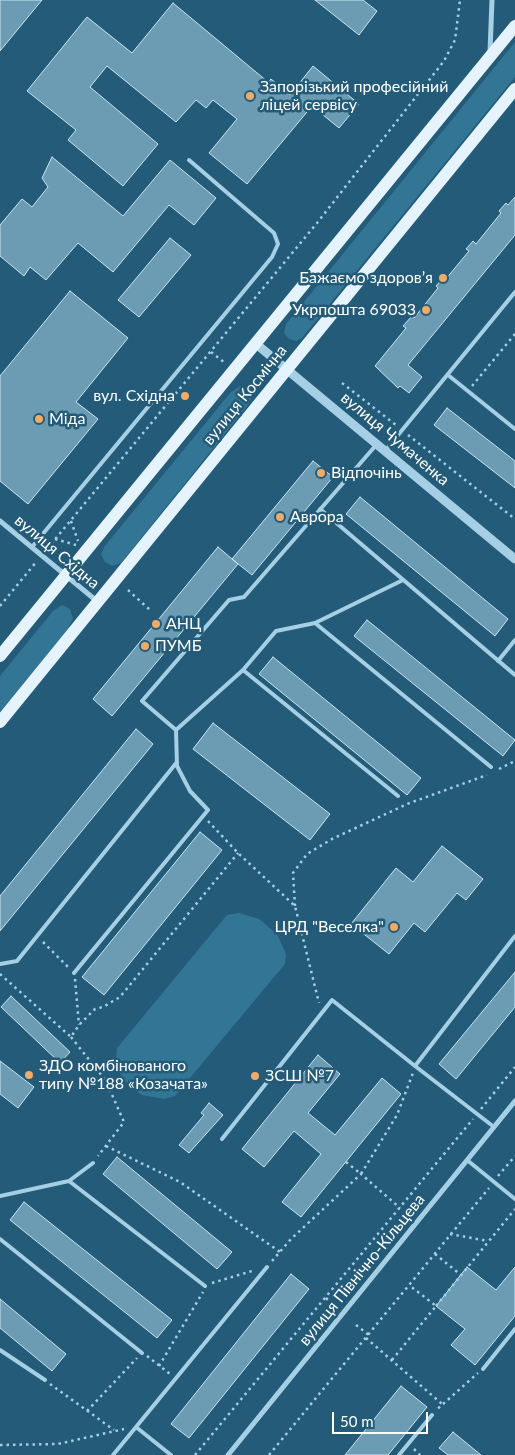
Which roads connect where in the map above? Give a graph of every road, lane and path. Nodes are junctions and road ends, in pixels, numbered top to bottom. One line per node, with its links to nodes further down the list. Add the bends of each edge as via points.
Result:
1 (460, 0): 10 (path, via 456,40 444,61)
2 (492, 0): 4 (street)
3 (515, 26): 4 (main road, вулиця Космічна)
4 (490, 55): 9 (main road, вулиця Космічна)
5 (515, 89): 12 (main road, вулиця Космічна)
6 (189, 160): 25 (lane, via 274,233 278,244 272,257)
7 (515, 292): 13 (lane)
8 (515, 334): 15 (path)
9 (255, 343): 12 (street, вулиця Чумаченка); 28 (main road, вулиця Космічна)
10 (211, 352): 11 (path); 23 (path)
11 (226, 364)
12 (288, 370): 18 (street, вулиця Чумаченка); 31 (main road, вулиця Космічна)
13 (448, 374): 15 (lane); 17 (lane)
14 (342, 383): 17 (path)
15 (468, 391): 16 (lane)
16 (515, 429)
17 (402, 431): 19 (lane); 21 (path)
18 (377, 444): 19 (street, вулиця Чумаченка); 20 (lane)
19 (385, 451): 27 (street, вулиця Чумаченка)
20 (320, 509): 29 (lane); 41 (lane, via 244,597 229,600 142,701)
21 (515, 519)
22 (0, 521): 25 (street, вулиця Східна)
23 (71, 521): 24 (path); 24 (path, via 80,547)
24 (56, 539): 26 (path)
25 (32, 547): 26 (street, вулиця Східна)
26 (42, 556): 28 (street, вулиця Східна); 32 (path)
27 (515, 559)
28 (65, 575): 31 (street, вулиця Східна); 36 (main road, вулиця Космічна)
29 (404, 580): 34 (lane); 37 (lane)
30 (128, 590): 33 (path)
31 (98, 602): 40 (main road, вулиця Космічна)
32 (0, 606)
33 (150, 610)
34 (315, 623): 38 (lane, via 276,631); 44 (lane)
35 (515, 640): 37 (lane)
36 (0, 656)
37 (498, 661): 39 (lane)
38 (243, 670): 41 (lane); 45 (lane)
39 (515, 675)
40 (0, 722)
41 (176, 730): 43 (lane)
42 (515, 761): 48 (path, via 407,804 307,854 293,873)
43 (177, 762): 46 (lane, via 190,791 208,810); 49 (lane)
44 (491, 767)
45 (398, 796)
46 (203, 816): 47 (path); 52 (lane)
47 (238, 853): 48 (path); 55 (path, via 120,998 95,1009)
48 (295, 906): 54 (path)
49 (36, 936): 51 (lane, via 16,961); 52 (path)
50 (515, 936): 57 (lane)
51 (0, 964)
52 (74, 973): 55 (path)
53 (0, 974): 56 (path)
54 (322, 1014): 57 (lane, via 332,1000); 62 (lane)
55 (79, 1025): 56 (path)
56 (71, 1037): 63 (path, via 106,1081 124,1122)
57 (415, 1066): 60 (lane); 68 (path, via 397,1115)
58 (515, 1067): 60 (path)
59 (515, 1101): 61 (street, вулиця Північно-Кільцева)
60 (478, 1112): 61 (lane); 73 (path)
61 (494, 1127): 65 (street, вулиця Північно-Кільцева)
62 (222, 1139)
63 (106, 1146): 67 (path); 78 (path, via 180,1182)
64 (515, 1156): 70 (path)
65 (467, 1160): 70 (lane); 108 (street, вулиця Північно-Кільцева)
66 (346, 1162): 68 (path)
67 (93, 1163): 69 (lane)
68 (361, 1174): 73 (path); 78 (path)
69 (69, 1181): 71 (lane); 83 (lane)
70 (494, 1182): 72 (lane); 75 (path)
71 (0, 1196)
72 (515, 1199)
73 (400, 1208): 85 (path)
74 (515, 1209): 77 (path)
75 (450, 1234): 77 (path); 79 (path)
76 (0, 1239): 93 (lane)
77 (488, 1241): 81 (path)
78 (280, 1252): 80 (path)
79 (435, 1254): 81 (path); 82 (path)
80 (267, 1267): 83 (path); 97 (lane)
81 (460, 1274): 87 (path)
82 (409, 1285): 87 (path); 90 (path)
83 (205, 1286)
84 (204, 1291): 95 (path)
85 (326, 1298): 86 (path); 107 (path)
86 (334, 1306)
87 (436, 1306): 94 (path)
88 (356, 1325): 90 (path)
89 (515, 1329): 96 (lane)
90 (368, 1335): 91 (path)
91 (366, 1338): 94 (path); 109 (path)
92 (0, 1350): 98 (lane)
93 (142, 1353): 95 (path); 100 (path)
94 (392, 1360): 99 (path, via 442,1404)
95 (159, 1366): 97 (path)
96 (483, 1369): 99 (path)
97 (176, 1378): 102 (lane)
98 (45, 1380): 100 (path)
99 (440, 1407): 101 (path)
100 (87, 1411): 103 (path)
101 (432, 1415): 110 (lane)
102 (136, 1427): 103 (path); 105 (lane); 106 (lane)
103 (115, 1431): 104 (path, via 58,1444)
104 (0, 1445)
105 (113, 1455)
106 (171, 1455)
107 (195, 1455)
108 (228, 1455)
109 (269, 1455)
110 (399, 1455)

